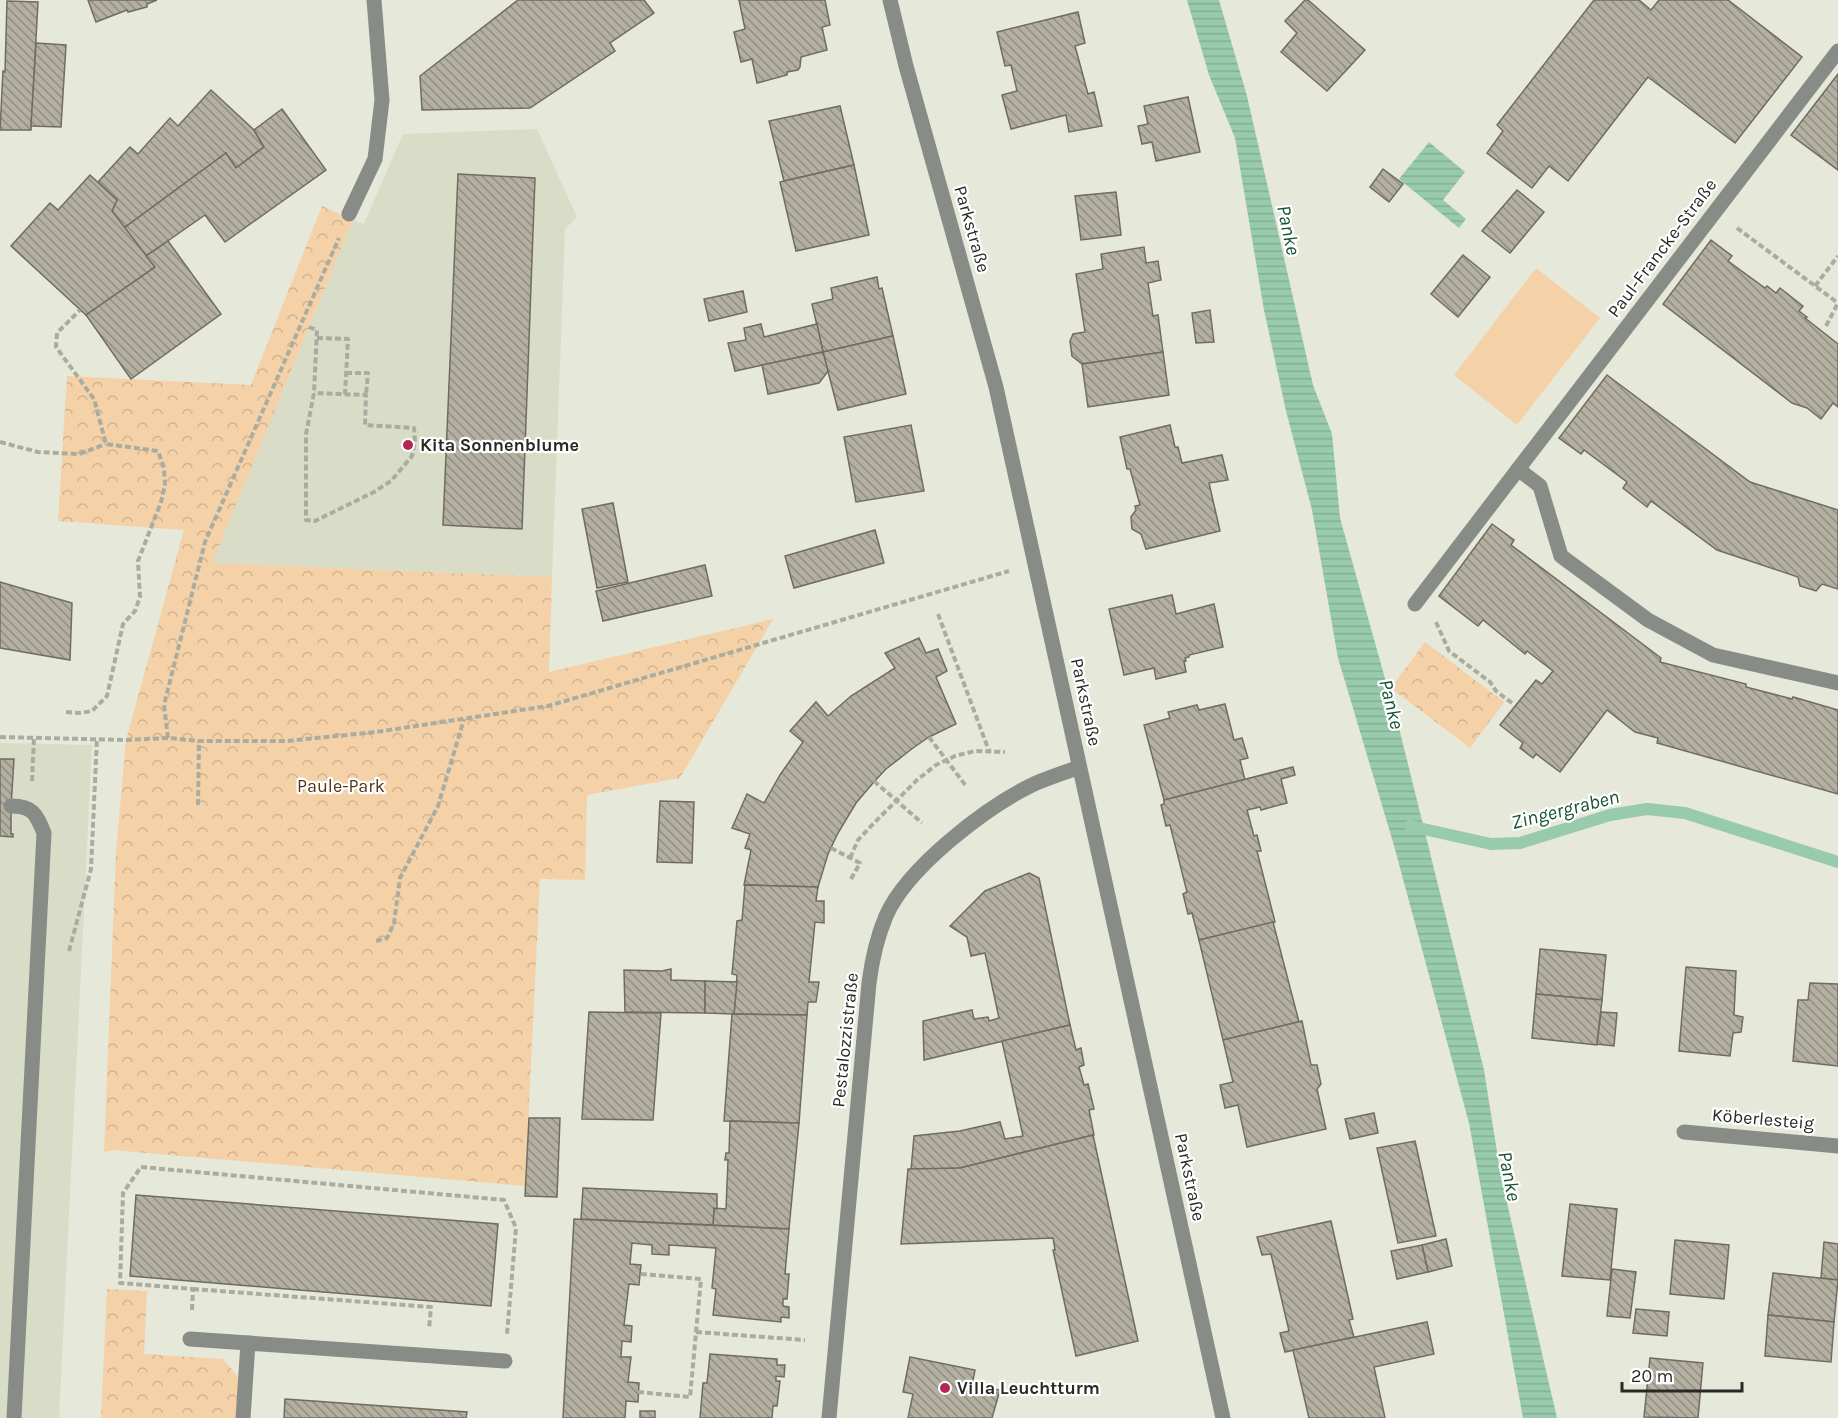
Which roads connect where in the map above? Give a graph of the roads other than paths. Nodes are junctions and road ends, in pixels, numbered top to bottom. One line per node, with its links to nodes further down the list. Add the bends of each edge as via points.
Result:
1 (374, 0): 4 (street, via 382,100 375,159)
2 (890, 0): 8 (street, Parkstraße, via 996,387)
3 (1838, 51): 5 (street, Paul-Francke-Straße)
4 (349, 214)
5 (1518, 469): 6 (street, Paul-Francke-Straße); 7 (street, via 1540,486 1561,556 1648,621 1713,654)
6 (1415, 604)
7 (1838, 683)
8 (1079, 767): 17 (street, Pestalozzistraße, via 994,806 932,857 887,914 869,982); 18 (street, Parkstraße)
9 (11, 806): 15 (street, via 30,809 44,832)
10 (1684, 1131): 11 (street, Köberlesteig)
11 (1838, 1146)
12 (190, 1339): 13 (street)
13 (248, 1343): 14 (street); 16 (street)
14 (505, 1361)
15 (14, 1418)
16 (243, 1418)
17 (829, 1418)
18 (1223, 1418)

